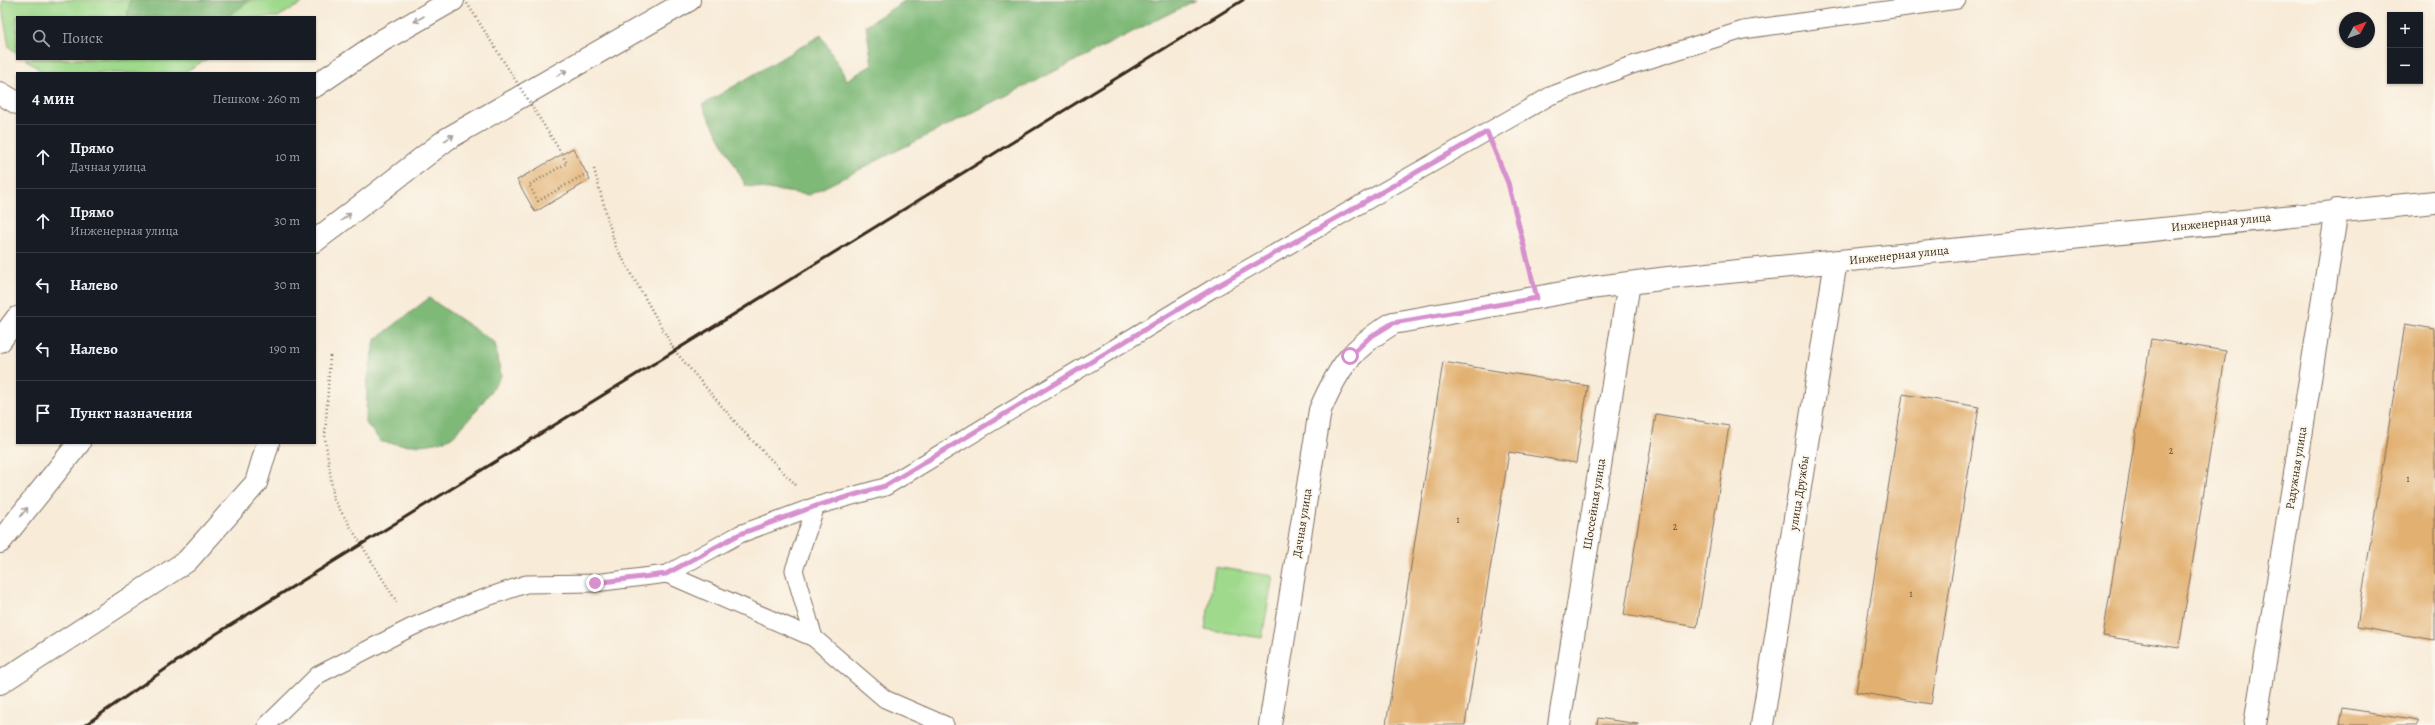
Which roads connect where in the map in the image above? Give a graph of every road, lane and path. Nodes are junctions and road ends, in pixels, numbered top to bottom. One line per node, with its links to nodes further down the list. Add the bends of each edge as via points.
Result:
1 (453, 0): 5 (main road, one-way to 5, via 383,40)
2 (465, 0): 10 (path, bridge, via 567,163 529,185 538,201)
3 (689, 0): 13 (main road, one-way to 3, via 447,139)
4 (1957, 0): 8 (lane, via 1742,30 1629,66 1550,96)
5 (316, 85)
6 (0, 92): 7 (main road)
7 (16, 102)
8 (1487, 132): 16 (path, via 1508,183); 23 (lane, via 1212,289 885,486)
9 (594, 169): 23 (path, via 615,245 675,352 742,430)
10 (587, 173)
11 (2435, 202): 12 (main road, Инженерная улица)
12 (2337, 210): 14 (main road, Инженерная улица); 34 (main road, Радужная улица)
13 (316, 240)
14 (1836, 261): 15 (main road, Инженерная улица); 33 (main road, улица Дружбы)
15 (1629, 283): 16 (main road, Инженерная улица); 32 (main road, Шоссейная улица)
16 (1537, 298): 18 (main road, Инженерная улица, via 1393,323)
17 (16, 319): 19 (main road)
18 (1370, 337): 31 (main road, Дачная улица, via 1350,356 1333,378 1320,410)
19 (0, 341)
20 (330, 356): 26 (path, via 325,438 334,500)
21 (78, 444): 24 (main road, one-way to 21)
22 (268, 444): 28 (main road, via 256,484 187,561)
23 (816, 506): 25 (lane, via 740,534); 27 (lane, via 794,570)
24 (0, 542)
25 (666, 574): 26 (lane, via 595,583 526,584); 27 (lane)
26 (412, 627): 29 (lane, via 318,676)
27 (814, 638): 30 (lane, via 885,699)
28 (0, 683)
29 (267, 725)
30 (945, 725)
31 (1270, 725)
32 (1559, 725)
33 (1762, 725)
34 (2255, 725)

